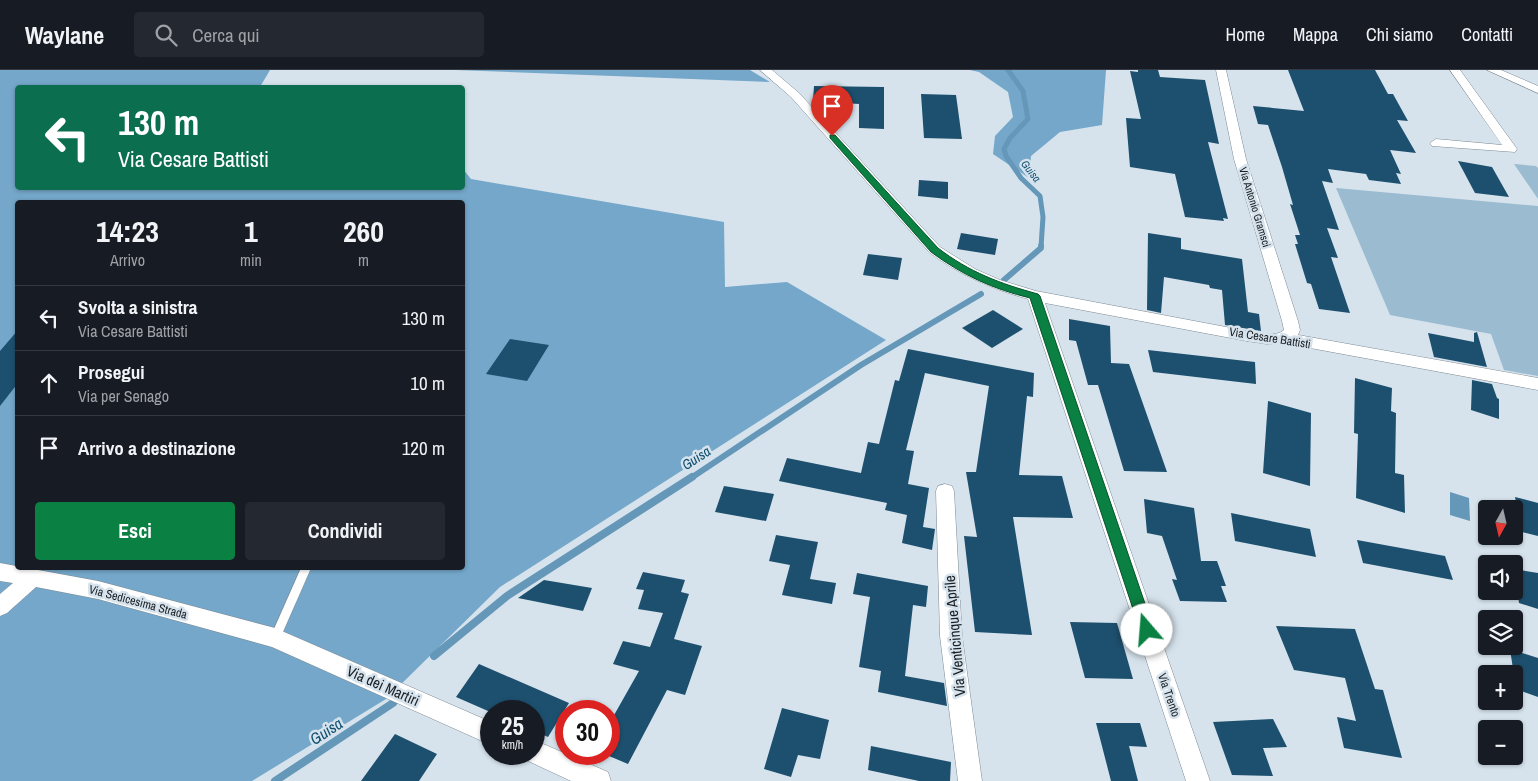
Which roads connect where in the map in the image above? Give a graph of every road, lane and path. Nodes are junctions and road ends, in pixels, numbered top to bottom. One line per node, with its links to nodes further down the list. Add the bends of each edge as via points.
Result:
1 (765, 70): 7 (street, Via Cesare Battisti, via 795,94 935,250 954,265 1003,288)
2 (1221, 70): 8 (street, Via Antonio Gramsci, via 1240,159 1290,321 1290,335)
3 (1455, 70): 6 (street, via 1511,149)
4 (1492, 70): 5 (street)
5 (1538, 90)
6 (1436, 143)
7 (1035, 296): 8 (street, Via Cesare Battisti, via 1254,337); 20 (street, Via Trento)
8 (1282, 338): 9 (street, Via Cesare Battisti)
9 (1538, 384)
10 (945, 491): 19 (street, Via Venticinque Aprile, via 952,636)
11 (305, 570): 15 (lane)
12 (0, 572): 13 (street, Via Sedicesima Strada)
13 (34, 577): 14 (street); 15 (street, Via Sedicesima Strada, via 98,590)
14 (0, 607)
15 (275, 638): 16 (street, Via dei Martiri)
16 (480, 729)
17 (545, 757): 18 (street)
18 (599, 781)
19 (970, 781)
20 (1198, 781)

